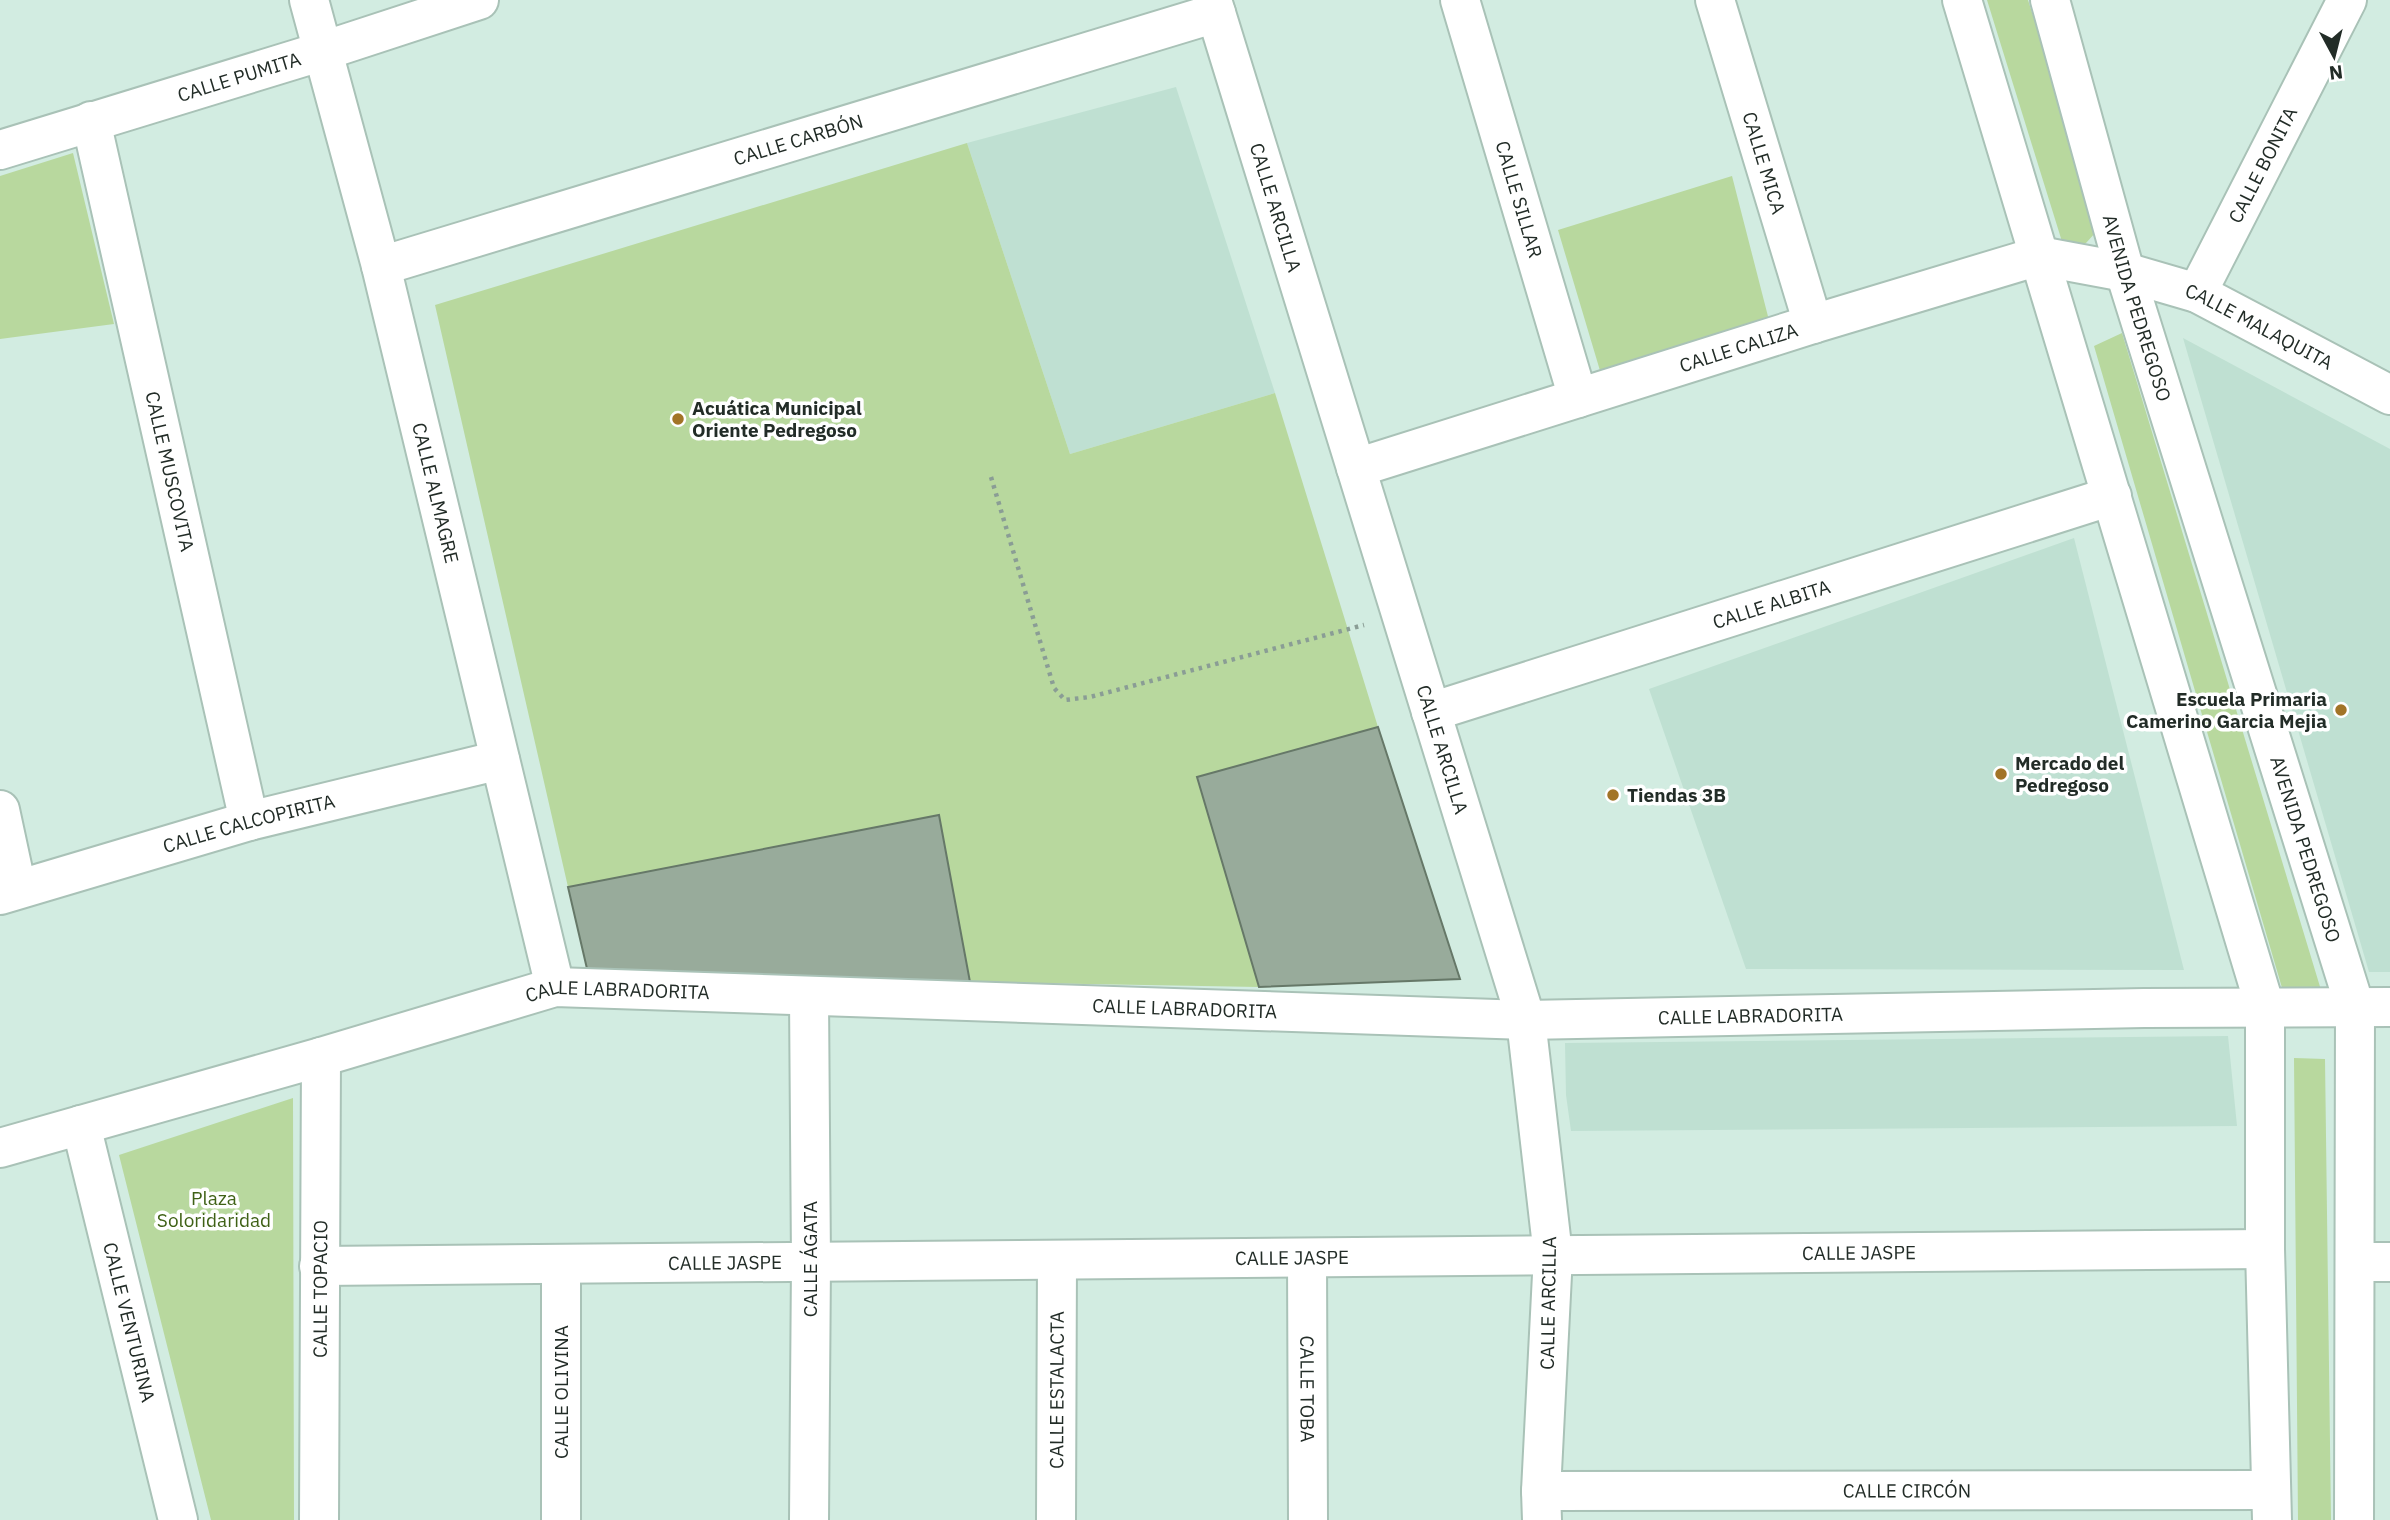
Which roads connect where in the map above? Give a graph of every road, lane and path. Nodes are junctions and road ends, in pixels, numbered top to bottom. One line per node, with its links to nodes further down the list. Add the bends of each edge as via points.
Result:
1 (309, 0): 9 (street, CALLE ALMAGRE)
2 (479, 0): 9 (street, CALLE PUMITA)
3 (1460, 0): 18 (street, CALLE SILLAR)
4 (1715, 0): 16 (street, CALLE MICA)
5 (1962, 0): 12 (street)
6 (2050, 0): 14 (street, AVENIDA PEDREGOSO)
7 (2347, 0): 15 (street, CALLE BONITA)
8 (1214, 7): 13 (street, CALLE CARBÓN); 19 (street, CALLE ARCILLA)
9 (323, 51): 10 (street, CALLE PUMITA); 13 (street, CALLE ALMAGRE)
10 (91, 121): 11 (street, CALLE PUMITA); 26 (street, CALLE MUSCOVITA)
11 (0, 150)
12 (2039, 256): 14 (street, CALLE CALIZA); 16 (street, CALLE CALIZA); 21 (street)
13 (381, 265): 24 (street, CALLE ALMAGRE)
14 (2125, 272): 15 (street, CALLE MALAQUITA); 31 (street, AVENIDA PEDREGOSO)
15 (2197, 293): 17 (street, CALLE MALAQUITA)
16 (1813, 324): 18 (street, CALLE CALIZA)
17 (2390, 395)
18 (1578, 398): 19 (street, CALLE CALIZA)
19 (1356, 468): 22 (street, CALLE ARCILLA)
20 (991, 477): 22 (path, via 1054,688 1065,700)
21 (2112, 496): 23 (street, CALLE ALBITA); 30 (street)
22 (1401, 615): 23 (street, CALLE ARCILLA)
23 (1431, 712): 32 (street, CALLE ARCILLA)
24 (500, 760): 26 (street, CALLE CALCOPIRITA); 28 (street, CALLE ALMAGRE)
25 (0, 810): 27 (street)
26 (249, 821): 27 (street, CALLE CALCOPIRITA)
27 (9, 892)
28 (555, 987): 29 (street, CALLE LABRADORITA); 33 (street, CALLE LABRADORITA)
29 (809, 997): 32 (street, CALLE LABRADORITA); 40 (street, CALLE ÁGATA)
30 (2265, 1007): 31 (street, CALLE LABRADORITA); 32 (street, CALLE LABRADORITA); 36 (street)
31 (2373, 1007): 41 (street, AVENIDA PEDREGOSO)
32 (1526, 1020): 37 (street, CALLE ARCILLA)
33 (321, 1057): 34 (street, CALLE LABRADORITA); 43 (street, CALLE TOPACIO)
34 (81, 1125): 35 (street, CALLE LABRADORITA); 48 (street, CALLE VENTURINA)
35 (0, 1149)
36 (2265, 1249): 37 (street, CALLE JASPE); 47 (street)
37 (1553, 1255): 38 (street, CALLE JASPE); 44 (street, CALLE ARCILLA)
38 (1307, 1258): 39 (street, CALLE JASPE); 53 (street, CALLE TOBA)
39 (1057, 1260): 40 (street, CALLE JASPE); 52 (street, CALLE ESTALACTA)
40 (811, 1262): 42 (street, CALLE JASPE); 51 (street, CALLE ÁGATA)
41 (2373, 1262): 54 (street, AVENIDA PEDREGOSO)
42 (561, 1264): 43 (street, CALLE JASPE); 50 (street, CALLE OLIVINA)
43 (319, 1266): 49 (street, CALLE TOPACIO)
44 (1542, 1505): 45 (street, CALLE CIRCÓN)
45 (1796, 1505): 46 (street, CALLE CIRCÓN)
46 (2038, 1505): 47 (street, CALLE CIRCÓN)
47 (2272, 1505)
48 (178, 1520)
49 (319, 1520)
50 (561, 1520)
51 (809, 1520)
52 (1056, 1520)
53 (1308, 1520)
54 (2354, 1520)

